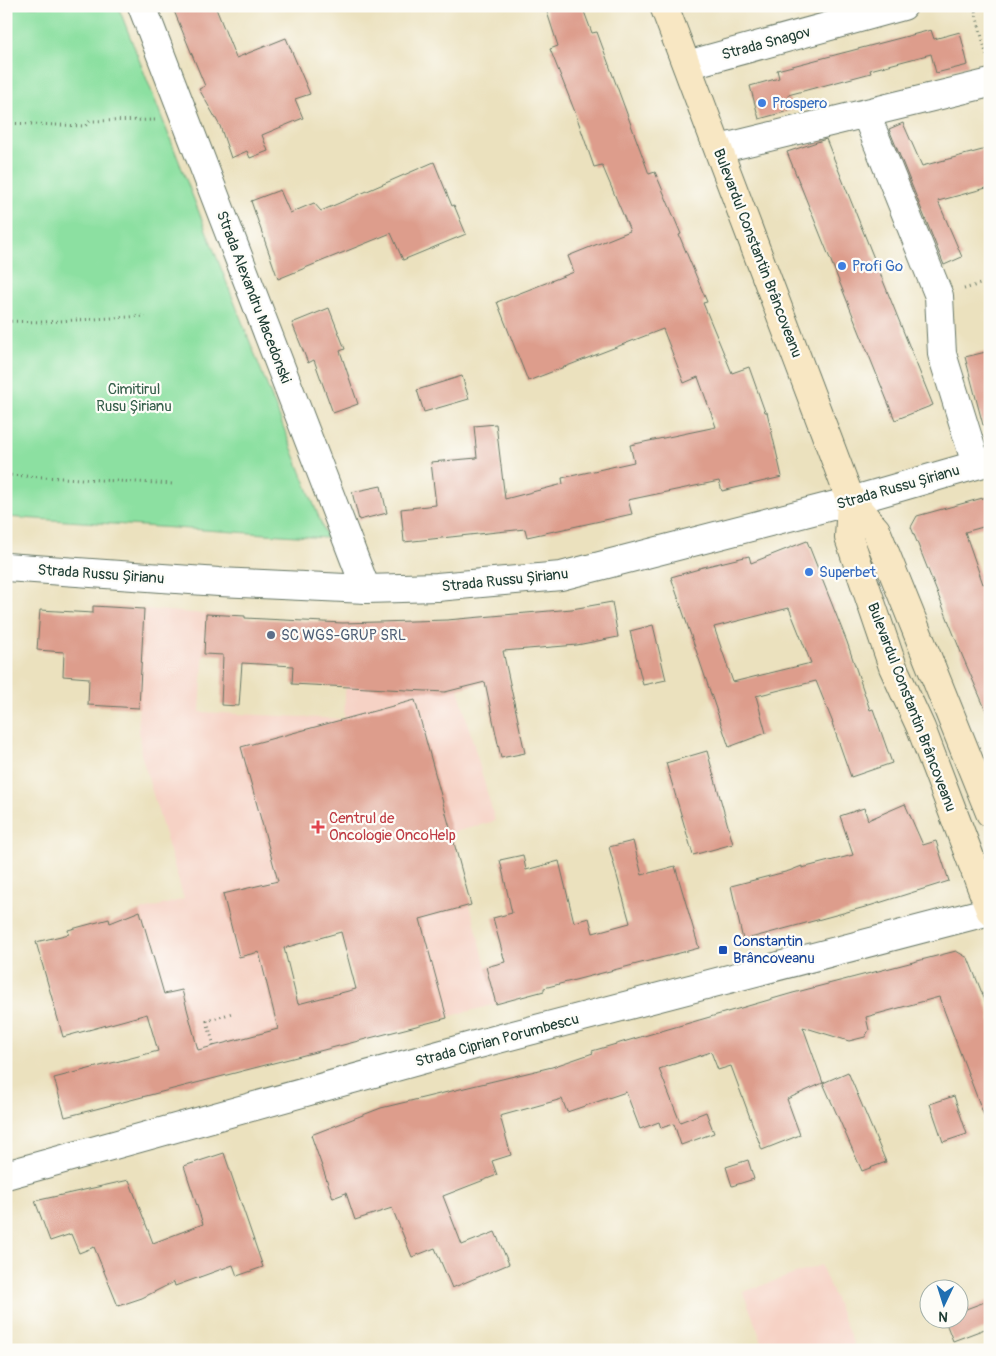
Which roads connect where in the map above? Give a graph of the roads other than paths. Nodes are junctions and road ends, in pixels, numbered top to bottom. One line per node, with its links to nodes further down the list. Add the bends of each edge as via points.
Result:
1 (142, 6): 11 (street, Strada Alexandru Macedonski)
2 (664, 6): 4 (main road, Bulevardul Constantin Brâncoveanu)
3 (903, 6): 4 (street, Strada Snagov)
4 (687, 65): 7 (main road, Bulevardul Constantin Brâncoveanu)
5 (989, 71): 6 (street)
6 (866, 114): 7 (street); 8 (street, via 939,296 942,354)
7 (719, 149): 9 (main road, Bulevardul Constantin Brâncoveanu)
8 (983, 463): 9 (street, Strada Russu Șirianu)
9 (851, 501): 11 (street, Strada Russu Șirianu, via 560,576 437,587); 12 (main road, Bulevardul Constantin Brâncoveanu, via 876,530); 13 (main road, Bulevardul Constantin Brâncoveanu, via 849,538 893,667 921,728)
10 (6, 567): 11 (street, Strada Russu Șirianu)
11 (366, 589)
12 (990, 813)
13 (990, 910): 14 (street, Strada Ciprian Porumbescu, via 475,1045)
14 (6, 1175)

